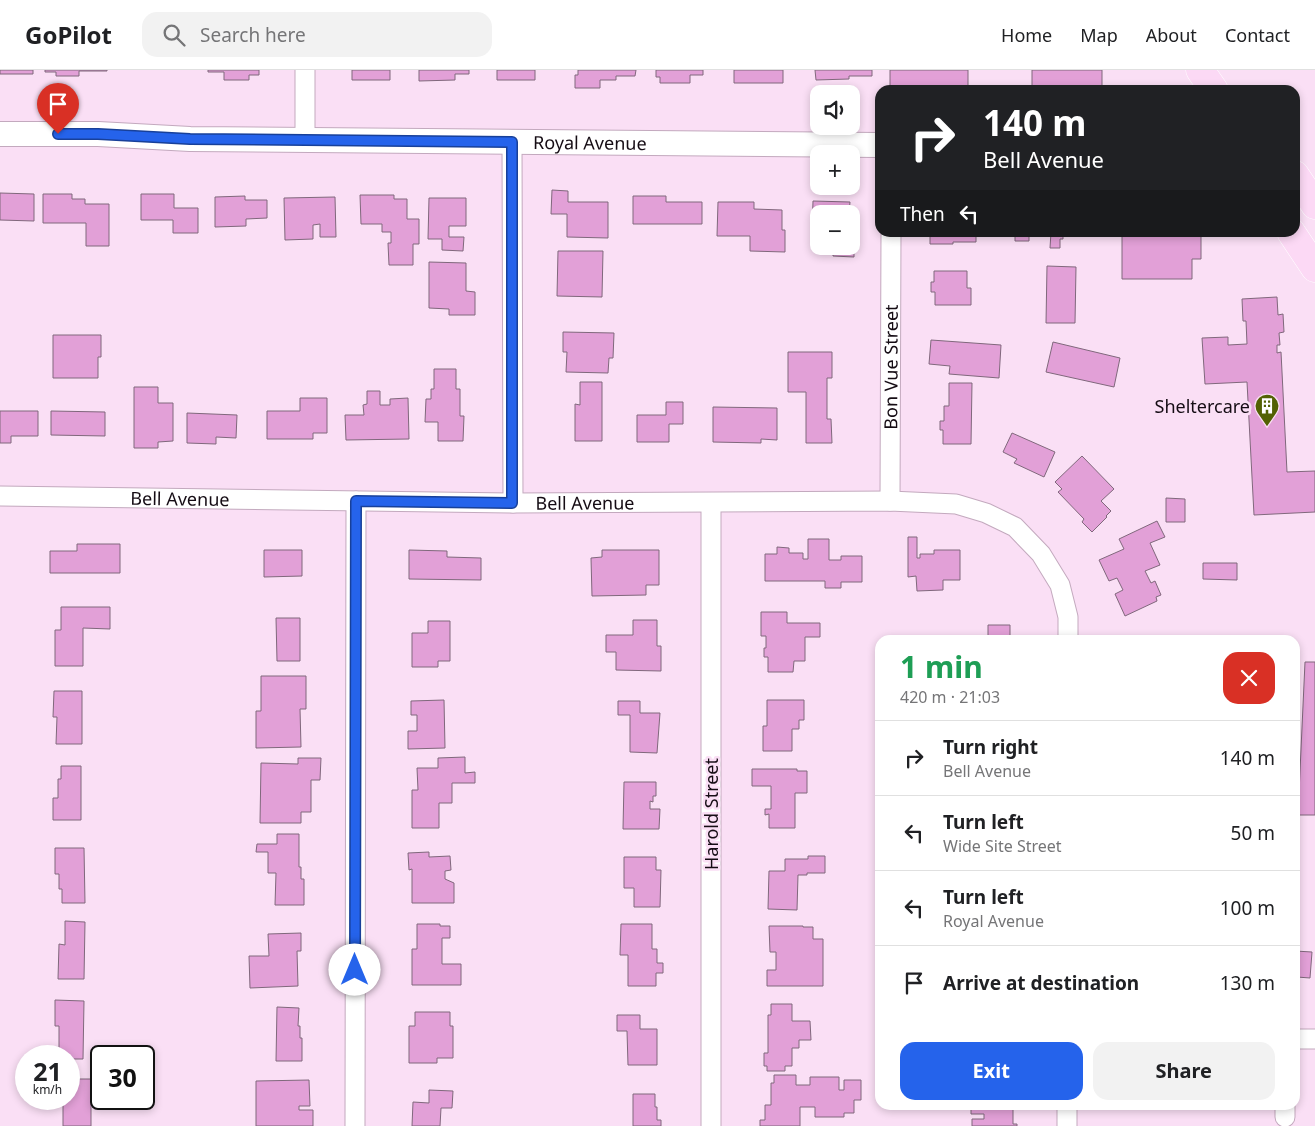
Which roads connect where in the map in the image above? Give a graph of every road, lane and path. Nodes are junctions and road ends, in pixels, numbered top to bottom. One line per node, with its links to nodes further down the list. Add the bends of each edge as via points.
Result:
1 (305, 70): 5 (street)
2 (1200, 70): 3 (main road)
3 (1210, 85)
4 (0, 134): 5 (street, Royal Avenue)
5 (305, 140): 6 (street, Royal Avenue)
6 (512, 142): 7 (street, Royal Avenue); 16 (street)
7 (875, 144)
8 (1300, 182): 9 (main road)
9 (1315, 205)
10 (891, 237): 15 (street, Bon Vue Street)
11 (1294, 237): 12 (main road)
12 (1315, 268)
13 (0, 496): 14 (street, Bell Avenue)
14 (356, 501): 16 (street, Bell Avenue); 22 (street)
15 (890, 501): 17 (street, Bell Avenue); 18 (street, Bell Avenue, via 956,504 986,512 1015,527 1040,554 1060,585 1068,617)
16 (512, 503): 17 (street, Bell Avenue)
17 (711, 503): 23 (street, Harold Street)
18 (1068, 635)
19 (1300, 1039): 20 (street)
20 (1315, 1040)
21 (1067, 1110): 24 (street)
22 (355, 1126)
23 (711, 1126)
24 (1067, 1126)

